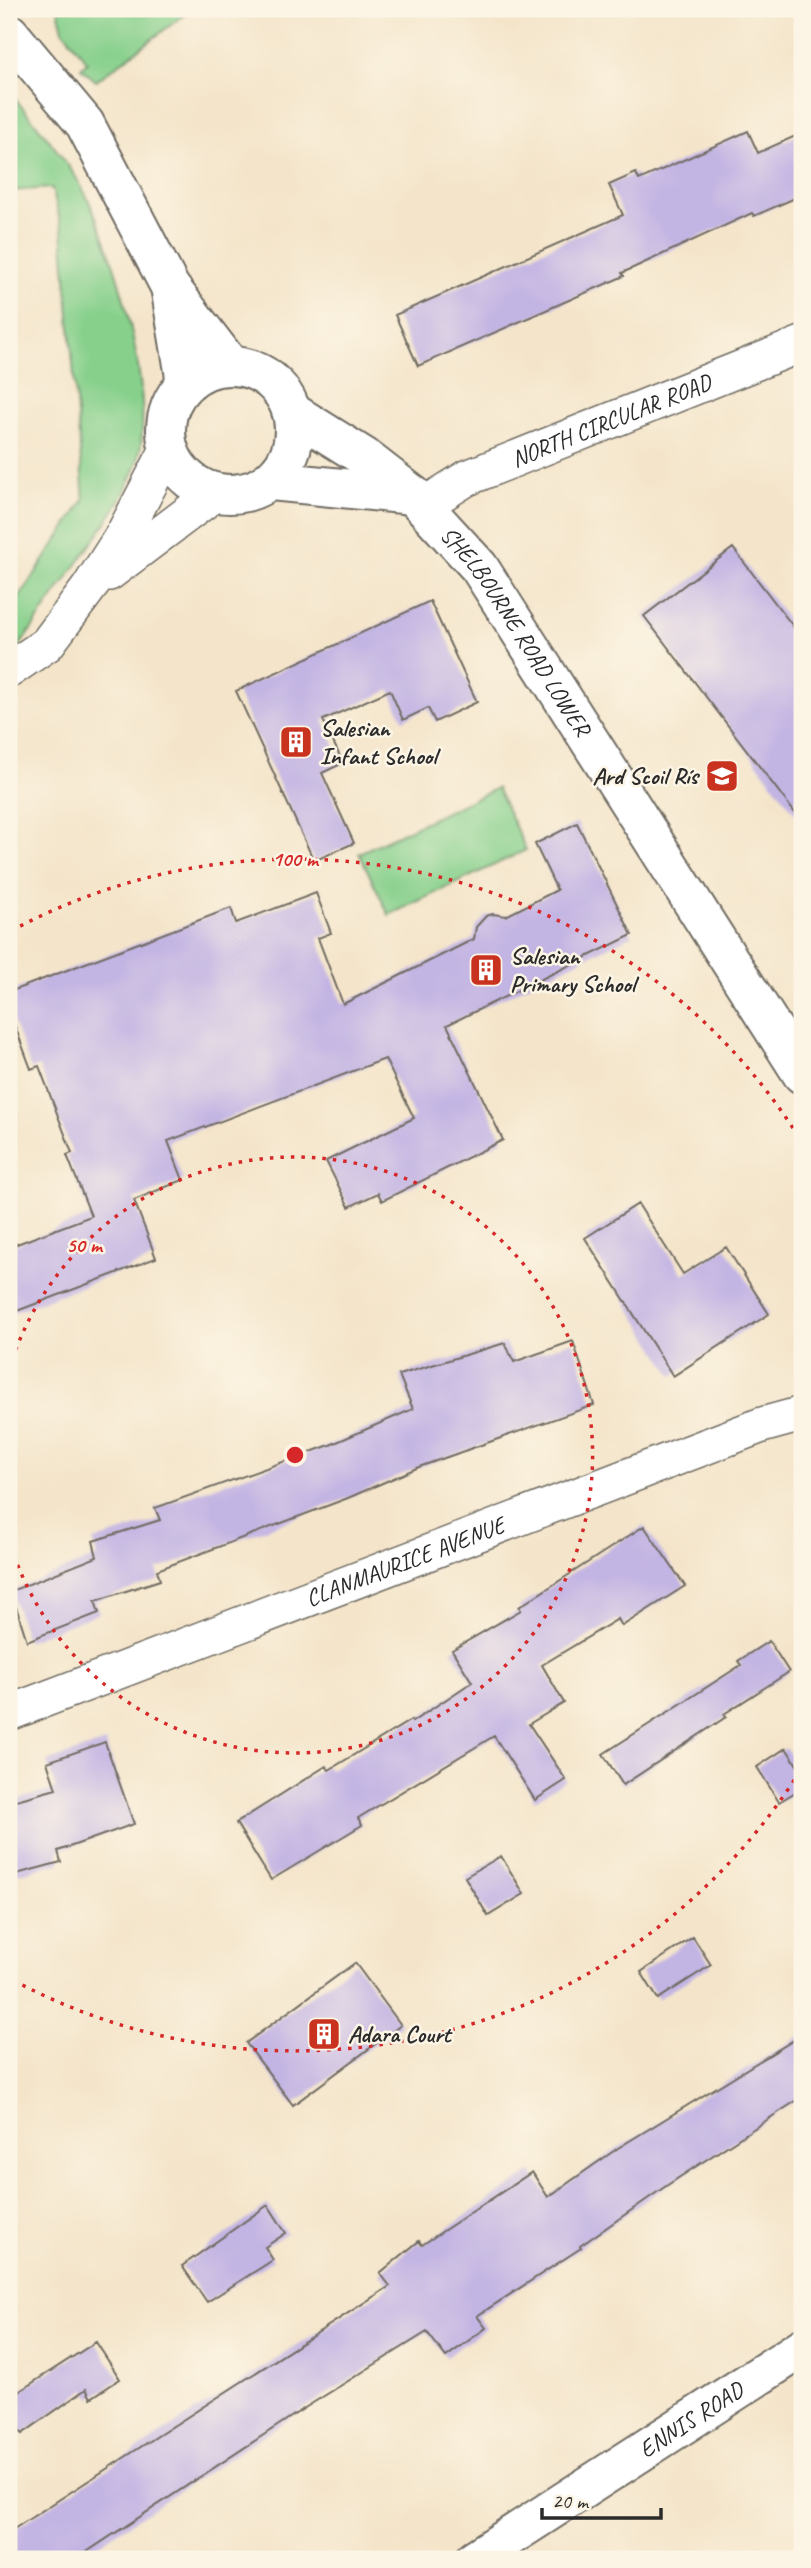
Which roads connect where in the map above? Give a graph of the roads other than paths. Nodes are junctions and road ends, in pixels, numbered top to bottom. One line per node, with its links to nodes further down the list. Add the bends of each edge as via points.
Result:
1 (9, 33): 2 (main road, via 85,124)
2 (170, 287): 4 (main road); 5 (main road)
3 (802, 344): 10 (street, NORTH CIRCULAR ROAD)
4 (231, 366): 5 (main road, via 215,368); 6 (main road, SHELBOURNE ROAD LOWER, via 270,379)
5 (186, 383): 7 (main road, via 168,414)
6 (292, 412): 8 (main road, via 292,450); 10 (main road, SHELBOURNE ROAD LOWER, via 364,457)
7 (168, 449): 9 (main road, via 178,469 194,485); 11 (street)
8 (271, 481): 9 (main road, via 244,493); 10 (main road)
9 (215, 493): 11 (street)
10 (418, 500): 13 (main road, SHELBOURNE ROAD LOWER, via 479,566)
11 (89, 588): 12 (street, via 47,644)
12 (9, 670)
13 (802, 1074)
14 (802, 1414): 15 (street, CLANMAURICE AVENUE, via 749,1430)
15 (9, 1713)
16 (802, 2348): 17 (main road, ENNIS ROAD)
17 (475, 2559)

